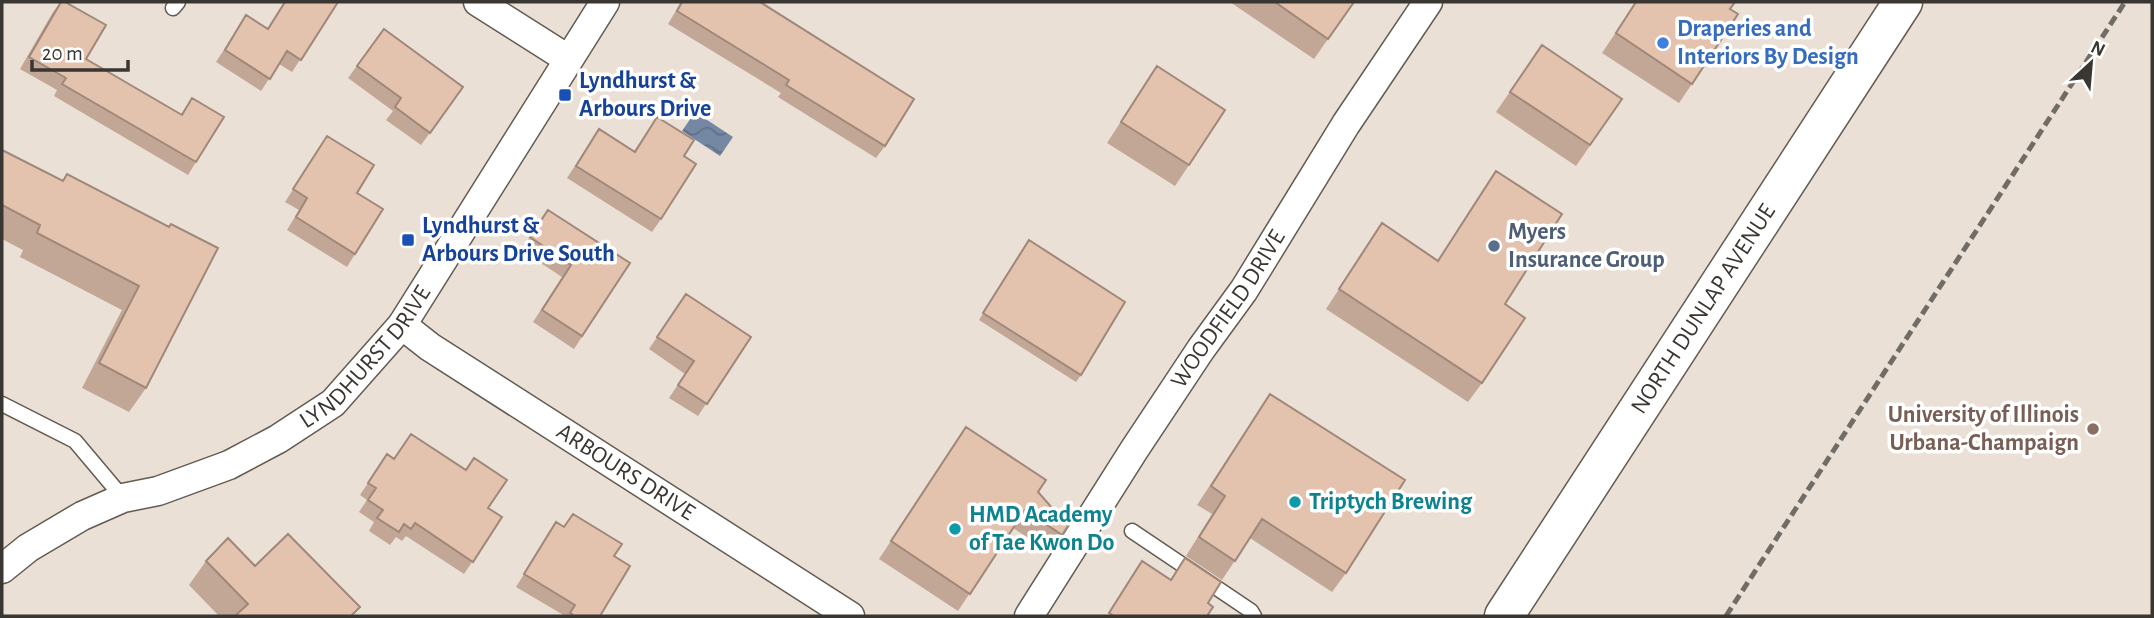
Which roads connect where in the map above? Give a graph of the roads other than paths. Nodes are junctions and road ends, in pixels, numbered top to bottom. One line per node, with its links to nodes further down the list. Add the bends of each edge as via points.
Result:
1 (478, 2): 5 (street)
2 (605, 2): 5 (street, LYNDHURST DRIVE)
3 (1428, 2): 12 (street, WOODFIELD DRIVE)
4 (1903, 2): 14 (main road, NORTH DUNLAP AVENUE)
5 (568, 59): 6 (street, LYNDHURST DRIVE)
6 (402, 325): 8 (street, LYNDHURST DRIVE, via 333,402 278,439 229,465 158,491); 11 (street, ARBOURS DRIVE)
7 (2, 404): 8 (lane, via 75,440)
8 (123, 498): 10 (street, LYNDHURST DRIVE, via 82,516)
9 (1132, 531): 13 (lane)
10 (2, 569)
11 (850, 616)
12 (1030, 616)
13 (1254, 616)
14 (1504, 616)

